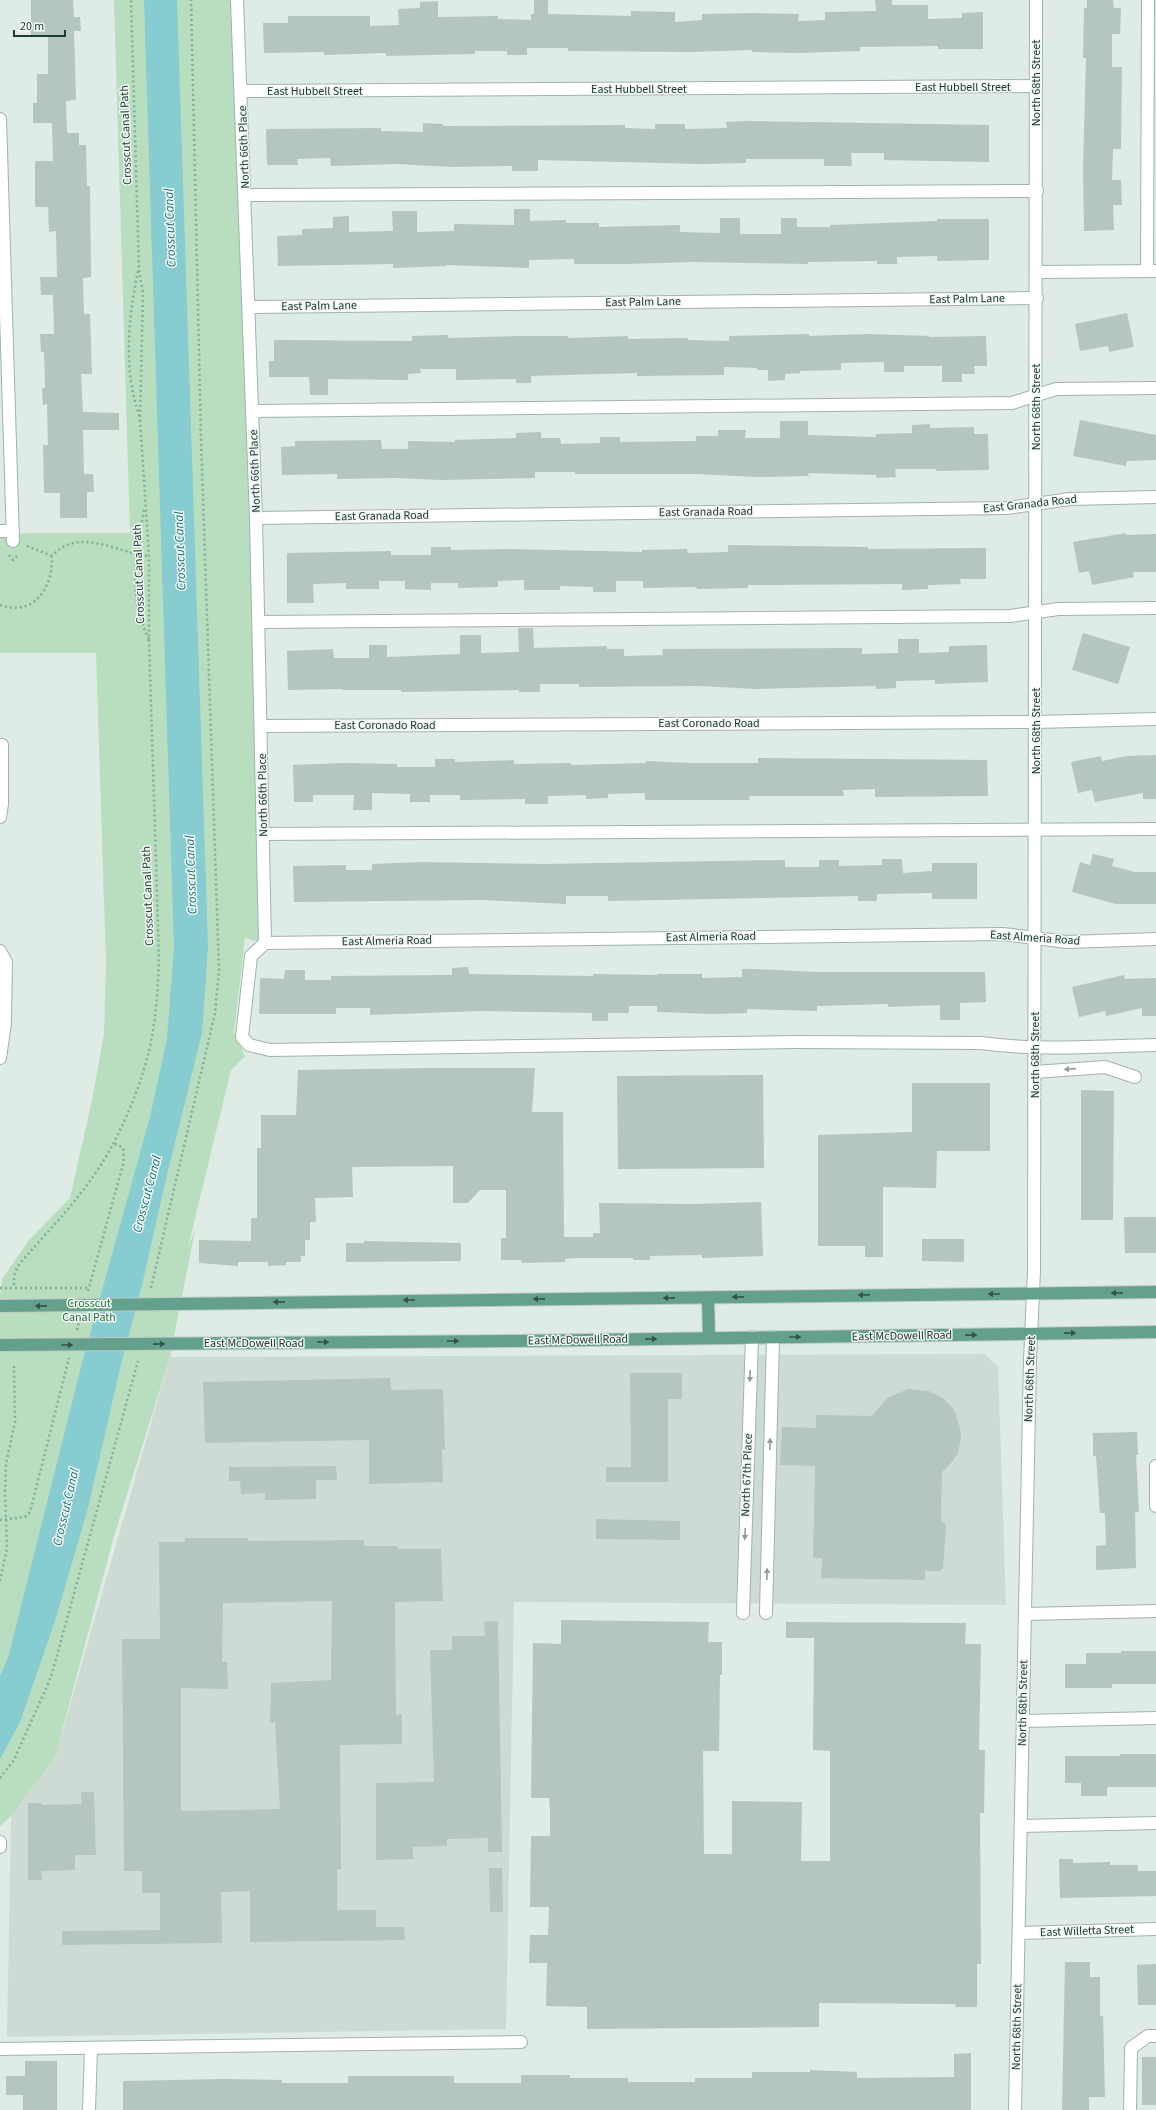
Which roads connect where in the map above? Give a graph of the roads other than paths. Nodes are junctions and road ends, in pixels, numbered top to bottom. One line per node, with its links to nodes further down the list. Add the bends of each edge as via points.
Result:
1 (238, 0): 5 (street, North 66th Place)
2 (1036, 0): 4 (street, North 68th Street)
3 (1148, 0): 9 (street)
4 (1036, 86): 5 (street, East Hubbell Street); 7 (street, North 68th Street)
5 (242, 91): 8 (street, North 66th Place)
6 (0, 119): 13 (street)
7 (1037, 191): 8 (street); 10 (street, North 68th Street)
8 (246, 196): 12 (street, North 66th Place)
9 (1151, 271): 10 (street)
10 (1037, 272): 11 (street, North 68th Street)
11 (1037, 298): 12 (street, East Palm Lane); 15 (street, North 68th Street)
12 (249, 307): 16 (street, North 66th Place)
13 (3, 324): 17 (street)
14 (1156, 388): 15 (street, via 1056,389)
15 (1035, 396): 16 (street, via 1012,403); 19 (street, North 68th Street)
16 (253, 411): 20 (street, North 66th Place)
17 (4, 428): 21 (street, via 13,536)
18 (1156, 497): 19 (street, East Granada Road, via 1070,499)
19 (1035, 504): 20 (street, East Granada Road, via 1007,508); 23 (street, North 68th Street)
20 (256, 518): 24 (street, North 66th Place)
21 (0, 531)
22 (1156, 608): 23 (street, via 1058,610)
23 (1035, 613): 24 (street, via 1002,616); 26 (street, North 68th Street)
24 (259, 622): 27 (street, North 66th Place)
25 (1156, 719): 26 (street, East Coronado Road)
26 (1035, 722): 27 (street, East Coronado Road); 32 (street, North 68th Street)
27 (261, 726): 33 (street, North 66th Place)
28 (0, 745): 29 (street)
29 (1, 791): 30 (street)
30 (0, 817)
31 (1156, 829): 32 (street)
32 (1036, 830): 33 (street); 34 (street, North 68th Street)
33 (263, 834): 36 (street, North 66th Place)
34 (1036, 938): 35 (street, East Almeria Road, via 1066,942); 36 (street, East Almeria Road, via 1003,934); 40 (street, North 68th Street)
35 (1156, 939)
36 (265, 943): 40 (street, via 251,956 242,1037 249,1045 270,1050 795,1042 981,1043)
37 (0, 951): 38 (street, via 6,962)
38 (3, 991): 41 (street, via 5,1023)
39 (1156, 1045): 40 (street)
40 (1035, 1047): 42 (street, North 68th Street)
41 (0, 1058)
42 (1035, 1072): 43 (street, one-way to 42, via 1105,1067); 45 (street, North 68th Street)
43 (1135, 1077)
44 (1156, 1292): 45 (main road, one-way to 45)
45 (1033, 1294): 46 (main road, one-way to 46); 49 (street, North 68th Street)
46 (708, 1298): 47 (main road, one-way to 47); 52 (main road)
47 (0, 1306)
48 (1156, 1332): 49 (main road, East McDowell Road, one-way to 48)
49 (1031, 1334): 51 (main road, East McDowell Road, one-way to 49); 59 (street, North 68th Street)
50 (752, 1337): 51 (main road, East McDowell Road); 52 (main road, East McDowell Road); 57 (street, North 67th Place, one-way to 57)
51 (773, 1337): 58 (street, North 67th Place, one-way to 51)
52 (709, 1338): 53 (main road, East McDowell Road, one-way to 52)
53 (0, 1345)
54 (1156, 1466): 55 (street)
55 (1156, 1506)
56 (1156, 1610): 59 (street)
57 (743, 1613)
58 (766, 1613)
59 (1025, 1614): 61 (street, North 68th Street)
60 (1156, 1718): 61 (street)
61 (1023, 1721): 63 (street, North 68th Street)
62 (1156, 1823): 63 (street)
63 (1021, 1826): 67 (street, North 68th Street)
64 (0, 1842): 65 (street)
65 (0, 1848)
66 (1156, 1929): 67 (street, East Willetta Street)
67 (1019, 1933): 73 (street, North 68th Street)
68 (1156, 2036): 74 (street, via 1148,2036 1131,2048)
69 (520, 2042): 71 (street)
70 (0, 2049): 71 (street)
71 (91, 2049): 72 (street)
72 (89, 2110)
73 (1015, 2110)
74 (1130, 2110)

